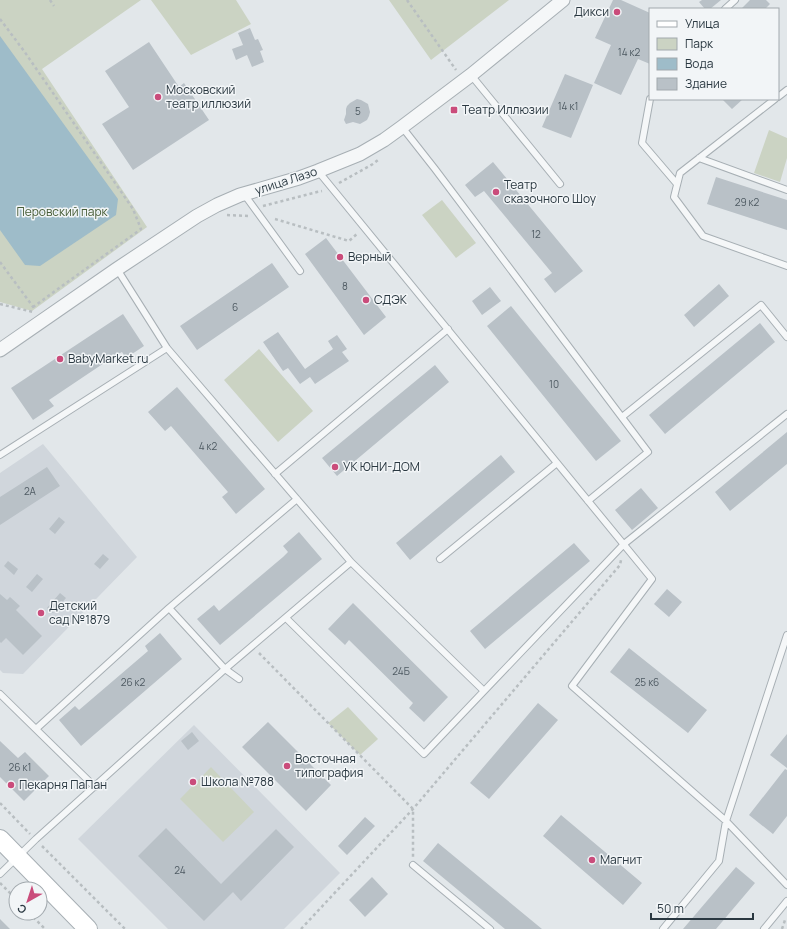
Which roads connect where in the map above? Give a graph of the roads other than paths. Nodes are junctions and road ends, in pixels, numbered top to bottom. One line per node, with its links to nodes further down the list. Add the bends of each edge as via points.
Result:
1 (563, 0): 4 (street, улица Лазо)
2 (735, 0): 3 (lane)
3 (726, 8)
4 (467, 78): 9 (street, улица Лазо); 12 (lane)
5 (787, 90): 6 (lane)
6 (779, 96)
7 (650, 100): 13 (lane, via 642,143)
8 (774, 100): 10 (lane)
9 (402, 127): 11 (street, улица Лазо, via 360,154); 24 (lane)
10 (698, 158): 13 (lane, via 680,173); 14 (lane)
11 (318, 171): 15 (street, улица Лазо); 19 (lane)
12 (560, 184)
13 (677, 184): 16 (lane, via 674,197 703,236)
14 (787, 190)
15 (244, 194): 17 (street, улица Лазо, via 197,216); 18 (lane)
16 (787, 266)
17 (118, 269): 21 (lane); 22 (street, улица Лазо)
18 (300, 271)
19 (448, 329): 26 (lane); 27 (lane)
20 (787, 338): 24 (lane, via 761,305)
21 (167, 348): 25 (lane); 27 (lane)
22 (0, 350)
23 (787, 414): 30 (lane)
24 (622, 417): 29 (lane, via 648,452)
25 (0, 455)
26 (557, 463): 29 (lane); 31 (lane)
27 (275, 474): 28 (lane)
28 (298, 499): 32 (lane); 33 (lane)
29 (588, 500): 30 (lane)
30 (624, 544): 38 (lane); 42 (lane, via 652,579 572,686)
31 (440, 559)
32 (351, 562): 34 (lane); 38 (lane)
33 (169, 608): 36 (lane); 40 (lane)
34 (286, 618): 36 (lane); 38 (lane, via 424,754)
35 (787, 636): 42 (lane)
36 (225, 670): 37 (lane); 41 (lane)
37 (239, 679)
38 (484, 691)
39 (0, 694): 40 (lane)
40 (36, 729): 41 (lane)
41 (95, 787): 44 (lane)
42 (726, 821): 47 (lane); 51 (lane, via 719,861)
43 (0, 839): 44 (main road)
44 (18, 857): 46 (lane); 49 (main road)
45 (414, 865): 50 (lane)
46 (0, 874)
47 (787, 885)
48 (787, 902): 52 (lane)
49 (88, 929)
50 (490, 929)
51 (663, 929)
52 (764, 929)

